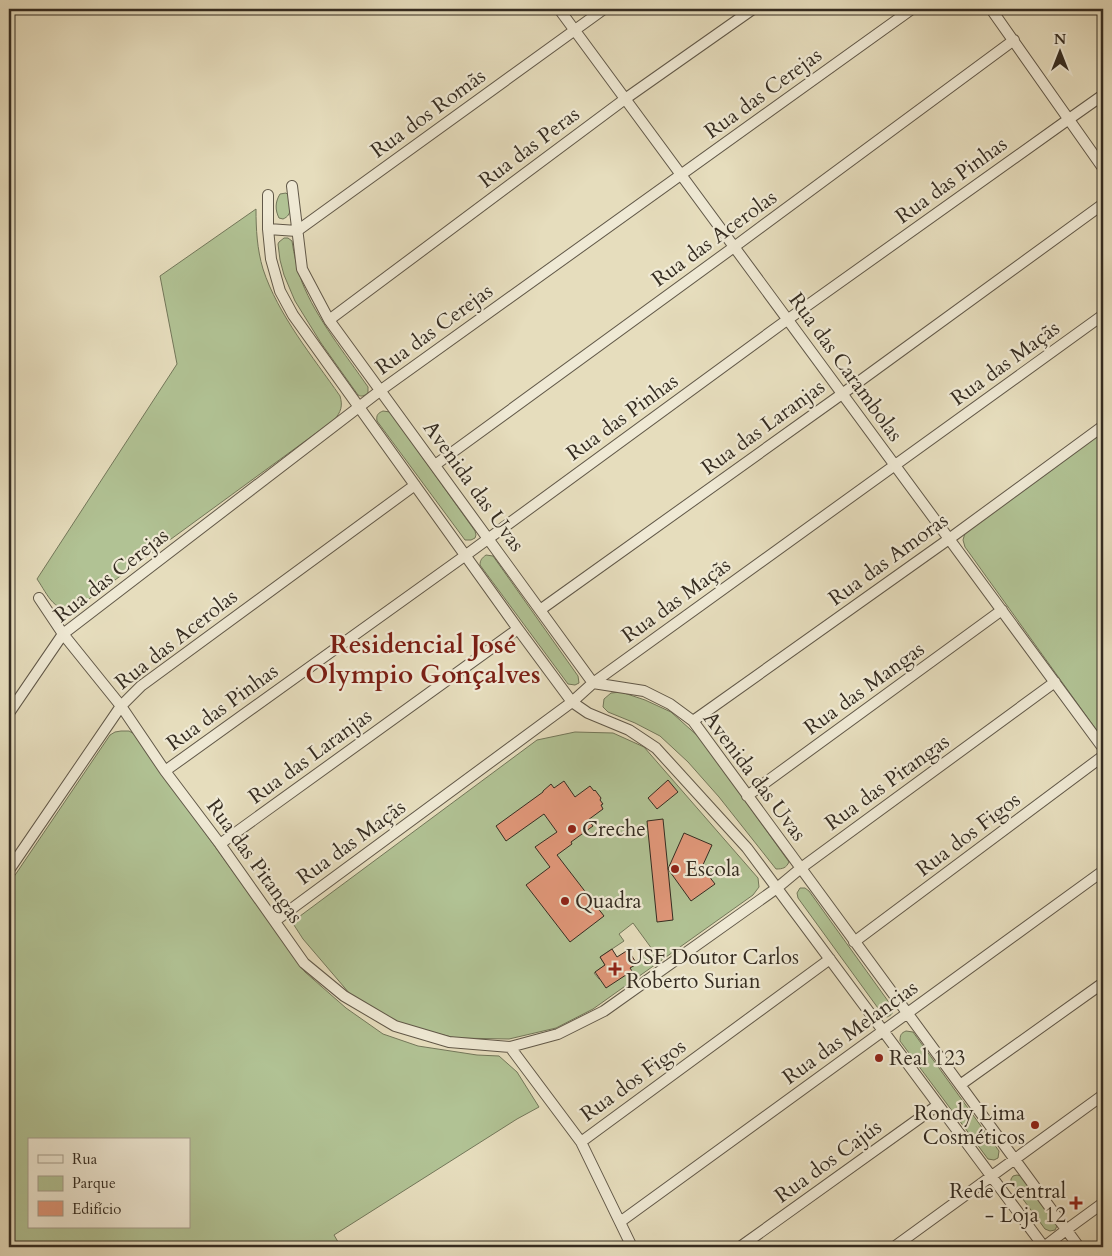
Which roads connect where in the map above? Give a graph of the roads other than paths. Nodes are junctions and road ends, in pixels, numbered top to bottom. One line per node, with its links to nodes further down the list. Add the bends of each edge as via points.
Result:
1 (558, 9): 6 (street, Rua das Carambolas)
2 (604, 9): 6 (street, Rua dos Romãs)
3 (753, 9): 9 (street, Rua das Peras)
4 (912, 9): 12 (street, Rua das Cerejas)
5 (992, 9): 7 (street)
6 (574, 30): 9 (street, Rua das Carambolas); 17 (street, Rua dos Romãs)
7 (1014, 40): 10 (street); 18 (street, Rua das Acerolas)
8 (1103, 95): 10 (street, Rua das Pinhas)
9 (625, 99): 12 (street, Rua das Carambolas); 20 (street, Rua das Peras)
10 (1069, 119): 11 (street); 21 (street, Rua das Pinhas)
11 (1103, 168)
12 (681, 175): 18 (street, Rua das Carambolas); 22 (street, Rua das Cerejas)
13 (292, 186): 17 (street, Avenida das Uvas)
14 (268, 195): 16 (street)
15 (1103, 204): 23 (street, Rua das Laranjas)
16 (268, 229): 17 (street); 24 (street, via 271,259 280,291 293,315)
17 (297, 231): 20 (street, Avenida das Uvas, via 302,269)
18 (734, 247): 21 (street, Rua das Carambolas); 26 (street, Rua das Acerolas)
19 (1103, 316): 27 (street, Rua das Maçãs)
20 (329, 320): 22 (street, Avenida das Uvas)
21 (788, 320): 23 (street, Rua das Carambolas); 29 (street, Rua das Pinhas)
22 (381, 390): 24 (street, Rua das Cerejas); 26 (street, Avenida das Uvas)
23 (842, 394): 27 (street, Rua das Carambolas); 33 (street, Rua das Laranjas)
24 (359, 406): 28 (street); 36 (street, Rua das Cerejas)
25 (1103, 426): 30 (street, Rua das Amoras)
26 (435, 465): 29 (street, Avenida das Uvas)
27 (895, 466): 30 (street, Rua das Carambolas); 38 (street, Rua das Maçãs)
28 (415, 484): 31 (street); 40 (street, Rua das Acerolas, via 141,686)
29 (488, 538): 31 (street, Rua das Pinhas); 33 (street, Avenida das Uvas)
30 (949, 539): 34 (street, Rua das Carambolas); 42 (street, Rua das Amoras)
31 (466, 555): 35 (street); 45 (street, Rua das Pinhas)
32 (39, 598): 36 (street, Rua das Pitangas)
33 (540, 610): 38 (street, Avenida das Uvas)
34 (1002, 610): 37 (street, Rua das Carambolas); 46 (street, Rua das Mangas)
35 (518, 630): 39 (street); 47 (street, Rua das Laranjas)
36 (63, 634): 40 (street, Rua das Pitangas); 41 (street, Rua das Cerejas)
37 (1055, 682): 43 (street, Rua das Carambolas); 48 (street, Rua das Pitangas)
38 (593, 683): 39 (street, Rua das Maçãs); 42 (street, Avenida das Uvas, via 644,691)
39 (572, 702): 51 (street, via 656,748 747,848); 52 (street, Rua das Maçãs)
40 (120, 706): 45 (street, Rua das Pitangas); 49 (street, Rua das Acerolas)
41 (9, 713)
42 (693, 721): 46 (street, Avenida das Uvas)
43 (1103, 748)
44 (1103, 756): 53 (street, Rua dos Figos)
45 (165, 771): 47 (street, Rua das Pitangas)
46 (747, 796): 48 (street, Avenida das Uvas)
47 (220, 844): 52 (street, Rua das Pitangas)
48 (801, 868): 51 (street, Rua das Pitangas); 53 (street, Avenida das Uvas)
49 (9, 870)
50 (1103, 871): 56 (street, Rua das Melancias)
51 (776, 888): 54 (street); 58 (street, Rua das Pitangas, via 604,1011 558,1034)
52 (275, 921): 58 (street, Rua das Pitangas, via 304,963 344,996 395,1026 449,1042)
53 (854, 942): 56 (street, Avenida das Uvas)
54 (830, 959): 57 (street); 62 (street, Rua dos Figos)
55 (1103, 983): 59 (street)
56 (907, 1014): 57 (street, Rua das Melancias); 59 (street, Avenida das Uvas)
57 (883, 1031): 61 (street); 66 (street, Rua das Melancias)
58 (510, 1047): 62 (street)
59 (960, 1085): 63 (street, Avenida das Uvas)
60 (1103, 1096): 63 (street)
61 (938, 1105): 64 (street); 69 (street, Rua dos Cajús)
62 (580, 1142): 66 (street)
63 (1015, 1160): 64 (street); 67 (street, Avenida das Uvas)
64 (992, 1177): 70 (street); 71 (street)
65 (1103, 1204): 67 (street)
66 (620, 1222): 68 (street)
67 (1066, 1230): 71 (street); 72 (street, Avenida das Uvas)
68 (632, 1247)
69 (740, 1247)
70 (894, 1247)
71 (1044, 1247)
72 (1078, 1247)

